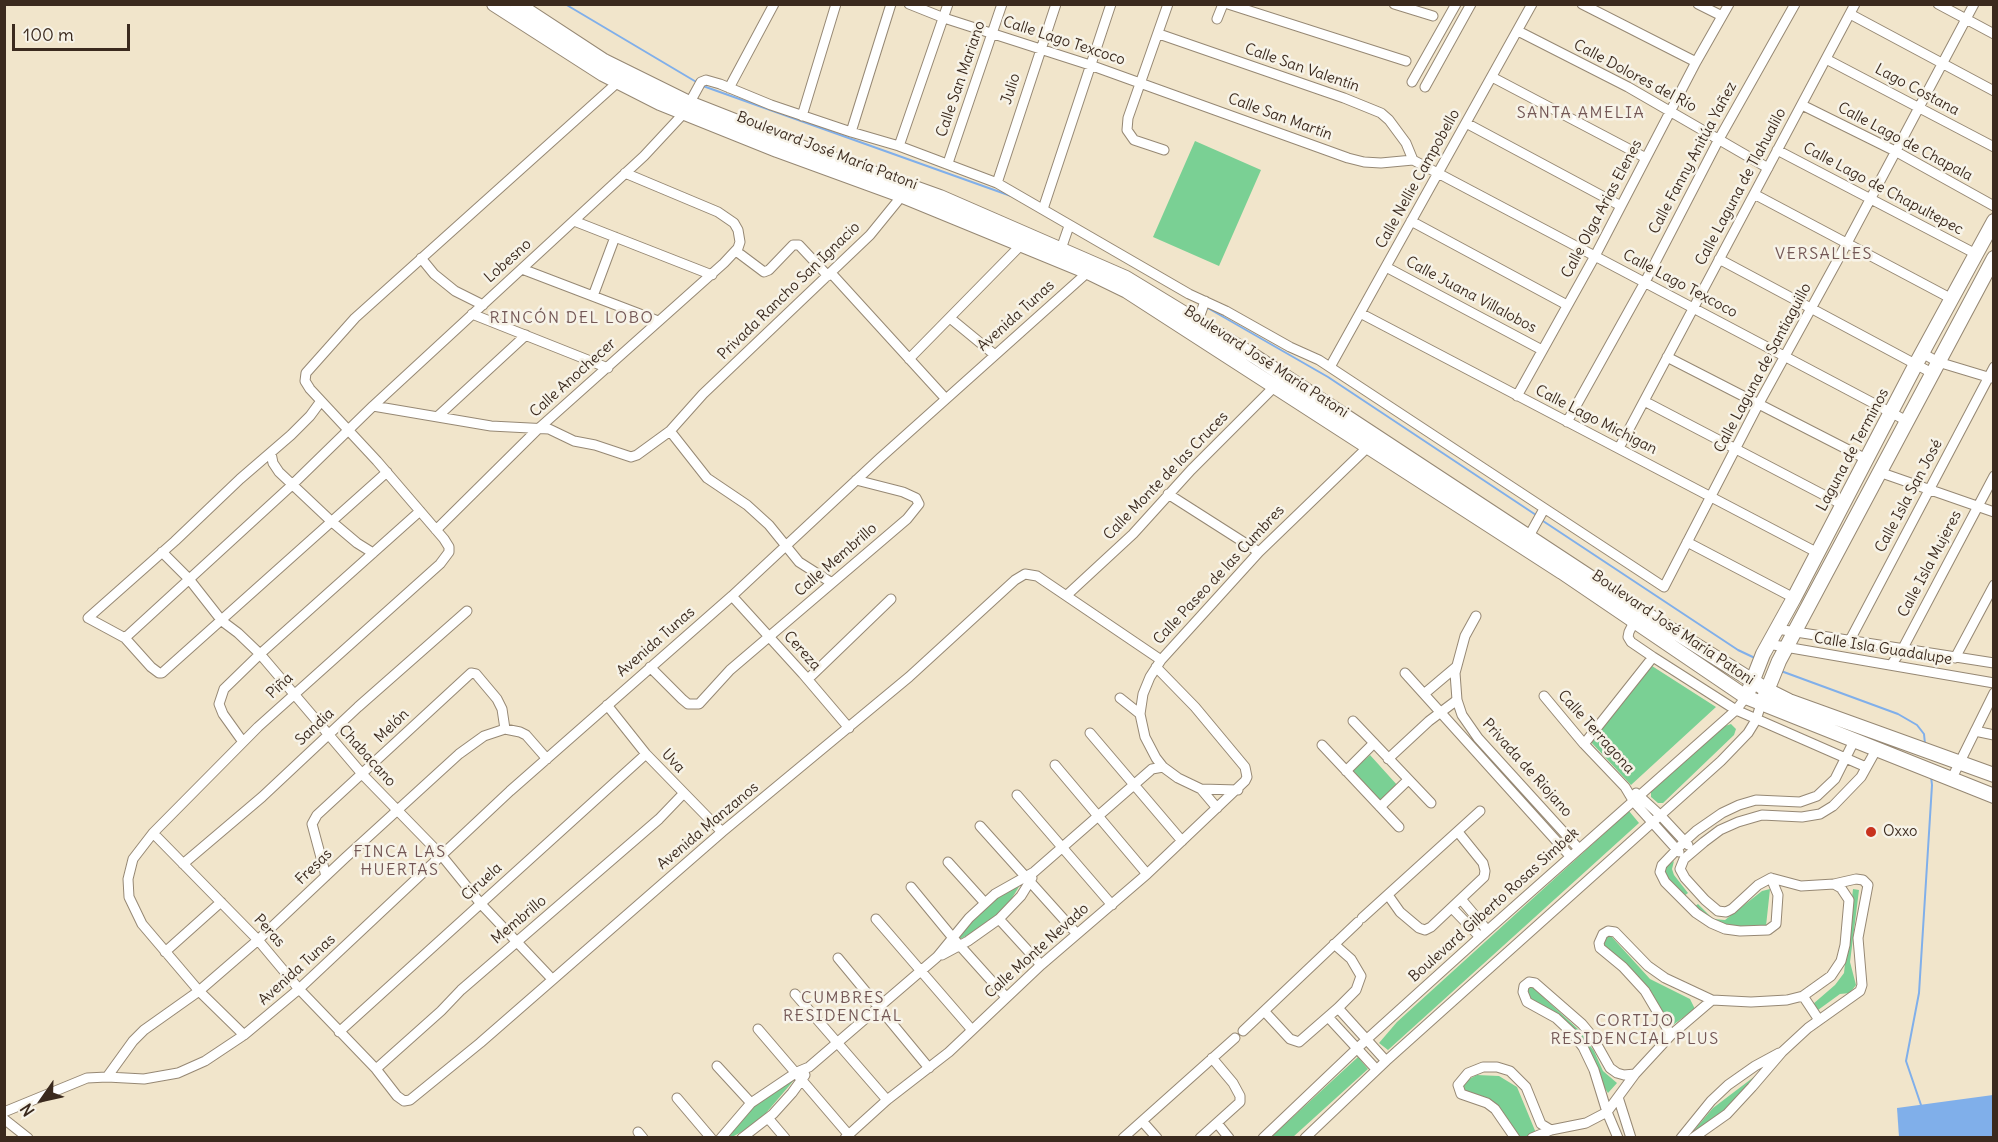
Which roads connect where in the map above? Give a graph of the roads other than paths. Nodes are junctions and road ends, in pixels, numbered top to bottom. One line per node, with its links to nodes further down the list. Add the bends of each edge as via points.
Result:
1 (494, 4): 42 (main road, Boulevard José María Patoni)
2 (517, 4): 50 (main road, Boulevard José María Patoni, via 604,61)
3 (774, 4): 46 (street)
4 (836, 4): 52 (street)
5 (891, 4): 54 (street)
6 (909, 4): 28 (street, Calle Lago Texcoco)
7 (948, 4): 28 (street)
8 (1002, 4): 32 (street, Calle San Mariano)
9 (1056, 4): 35 (street, Julio)
10 (1111, 4): 39 (street)
11 (1168, 4): 33 (street)
12 (1222, 4): 29 (street)
13 (1228, 4): 37 (street)
14 (1394, 4): 26 (street)
15 (1456, 4): 43 (street)
16 (1471, 4): 45 (street)
17 (1532, 4): 31 (street, Calle Nellie Campobello)
18 (1582, 4): 38 (street)
19 (1698, 4): 27 (street)
20 (1729, 4): 27 (street, Calle Olga Arias Elenes)
21 (1856, 4): 25 (street, Calle Laguna de Tlahualilo)
22 (1938, 4): 30 (street)
23 (1974, 4): 30 (street, Calle Laguna de Santiaguillo)
24 (1794, 5): 55 (street, Calle Fanny Anitúa Yañez)
25 (1850, 14): 36 (street, Calle Laguna de Tlahualilo); 40 (street)
26 (1432, 16)
27 (1722, 16): 38 (street, Calle Olga Arias Elenes)
28 (944, 18): 32 (street, Calle Lago Texcoco); 56 (street)
29 (1217, 19)
30 (1966, 19): 34 (street); 40 (street, Calle Laguna de Santiaguillo)
31 (1518, 31): 41 (street, Calle Nellie Campobello); 51 (street, Calle Dolores del Río)
32 (993, 34): 35 (street, Calle Lago Texcoco); 63 (street, Calle San Mariano)
33 (1159, 34): 44 (street); 62 (street, Calle San Valentín, via 1381,113 1406,143)
34 (1994, 34)
35 (1040, 49): 39 (street, Calle Lago Texcoco); 67 (street, Julio)
36 (1826, 59): 48 (street, Calle Laguna de Tlahualilo); 49 (street, Lago Costana)
37 (1406, 61)
38 (1696, 62): 51 (street, Calle Olga Arias Elenes)
39 (1090, 64): 44 (street, Calle Lago Texcoco); 74 (street)
40 (1942, 64): 47 (street); 49 (street, Calle Laguna de Santiaguillo)
41 (1492, 77): 53 (street, Calle Nellie Campobello); 61 (street)
42 (618, 82): 50 (main road, Boulevard José María Patoni); 86 (street)
43 (1412, 82)
44 (1141, 83): 58 (street, via 1128,118 1128,134 1134,140); 62 (street, Calle San Martín, via 1348,158 1381,163)
45 (1425, 87)
46 (729, 88): 50 (street, Lobesno, via 709,81 699,86); 52 (street)
47 (1994, 91)
48 (1802, 105): 59 (street, Calle Laguna de Tlahualilo); 60 (street, Calle Lago de Chapala)
49 (1919, 107): 57 (street, Lago Costana); 60 (street, Calle Laguna de Santiaguillo)
50 (687, 108): 65 (street, Lobesno); 68 (main road, Boulevard José María Patoni, via 806,149)
51 (1670, 111): 55 (street, Calle Dolores del Río); 61 (street, Calle Olga Arias Elenes)
52 (802, 116): 54 (street)
53 (1466, 123): 66 (street, Calle Nellie Campobello); 71 (street)
54 (851, 132): 56 (street)
55 (1719, 139): 64 (street, Calle Dolores del Río); 94 (street, Calle Fanny Anitúa Yañez)
56 (899, 146): 63 (street)
57 (1994, 147)
58 (1164, 150)
59 (1777, 150): 64 (street, Calle Laguna de Tlahualilo); 70 (street, Calle Lago de Chapultepec)
60 (1895, 151): 70 (street, Calle Laguna de Santiaguillo); 72 (street, Calle Lago de Chapala)
61 (1646, 158): 71 (street, Calle Olga Arias Elenes)
62 (1413, 160): 66 (street, Calle Lago Texcoco)
63 (948, 163): 67 (street)
64 (1768, 168): 69 (street, Calle Laguna de Tlahualilo)
65 (625, 173): 75 (street, Lobesno); 83 (street, via 729,220 740,236)
66 (1438, 173): 76 (street, Calle Nellie Campobello); 85 (street, Calle Lago Texcoco)
67 (997, 183): 74 (street)
68 (906, 191): 73 (main road, Boulevard José María Patoni); 93 (street, Privada Rancho San Ignacio, via 870,235)
69 (1754, 194): 80 (street); 88 (street, Calle Laguna de Tlahualilo)
70 (1870, 199): 80 (street, Calle Laguna de Santiaguillo); 84 (street, Calle Lago de Chapultepec)
71 (1621, 206): 85 (street, Calle Olga Arias Elenes)
72 (1994, 206)
73 (949, 209): 81 (main road, Boulevard José María Patoni); 82 (main road, Boulevard José María Patoni)
74 (1043, 209): 78 (street)
75 (574, 221): 79 (street); 90 (street, Lobesno)
76 (1411, 221): 89 (street, Calle Nellie Campobello); 98 (street)
77 (1994, 221): 84 (main road, Laguna de Terminos)
78 (1069, 227): 81 (street); 101 (street)
79 (615, 237): 92 (street); 95 (street)
80 (1847, 243): 96 (street); 99 (street, Calle Laguna de Santiaguillo)
81 (1063, 244): 101 (main road, Boulevard José María Patoni, via 1126,278)
82 (1020, 245): 91 (main road, Boulevard José María Patoni); 104 (street)
83 (736, 251): 92 (street, Calle Anochecer); 93 (street, via 764,272 793,245 799,245)
84 (1976, 254): 96 (main road, Laguna de Terminos)
85 (1594, 256): 94 (street, Calle Lago Texcoco); 98 (street, Calle Olga Arias Elenes)
86 (421, 258): 97 (street, via 455,291); 122 (street, via 343,331 308,370 305,381)
87 (1994, 258): 114 (main road)
88 (1719, 259): 99 (street); 100 (street, Calle Laguna de Tlahualilo)
89 (1386, 267): 102 (street, Calle Nellie Campobello); 107 (street, Calle Juana Villalobos)
90 (522, 269): 95 (street); 97 (street, Lobesno)
91 (1088, 272): 108 (street, Avenida Tunas); 119 (main road, Boulevard José María Patoni, via 1152,306)
92 (712, 275): 105 (street, Calle Anochecer)
93 (829, 275): 111 (street); 132 (street, Privada Rancho San Ignacio, via 737,361)
94 (1645, 282): 100 (street, Calle Lago Texcoco); 129 (street, Calle Fanny Anitúa Yañez)
95 (593, 296): 105 (street)
96 (1952, 299): 112 (main road, Laguna de Terminos)
97 (483, 305): 103 (street, Lobesno)
98 (1567, 305): 107 (street, Calle Olga Arias Elenes)
99 (1812, 307): 109 (street, Calle Laguna de Santiaguillo); 112 (street)
100 (1693, 308): 109 (street, Calle Lago Texcoco); 110 (street, Calle Laguna de Tlahualilo)
101 (1202, 309): 113 (street); 117 (main road, Boulevard José María Patoni)
102 (1360, 313): 113 (street, Calle Nellie Campobello); 120 (street, Calle Lago Michigan)
103 (472, 314): 106 (street); 125 (street, Lobesno)
104 (950, 318): 108 (street); 111 (street)
105 (658, 321): 116 (street, Calle Anochecer)
106 (526, 335): 116 (street); 127 (street)
107 (1542, 350): 120 (street, Calle Olga Arias Elenes)
108 (995, 355): 121 (street, Avenida Tunas)
109 (1785, 356): 124 (street, Calle Laguna de Santiaguillo); 126 (street, Calle Lago Texcoco)
110 (1667, 357): 123 (street, Calle Laguna de Tlahualilo); 124 (street)
111 (909, 359): 121 (street)
112 (1919, 359): 114 (street); 126 (main road, Laguna de Terminos)
113 (1330, 367): 150 (street)
114 (1935, 367): 118 (street); 128 (main road)
115 (1994, 367): 118 (street, Calle Isla San José)
116 (608, 368): 130 (street, Calle Anochecer)
117 (1285, 376): 119 (street, Calle Monte de las Cruces); 133 (main road, Boulevard José María Patoni)
118 (1991, 378): 143 (street, Calle Isla San José)
119 (1274, 387): 133 (main road, Boulevard José María Patoni); 144 (street, Calle Monte de las Cruces)
120 (1517, 396): 129 (street, Calle Lago Michigan)
121 (945, 398): 141 (street, Avenida Tunas)
122 (321, 401): 131 (street); 136 (street)
123 (1644, 401): 134 (street, Calle Laguna de Tlahualilo); 135 (street)
124 (1758, 405): 135 (street, Calle Laguna de Santiaguillo); 137 (street)
125 (372, 406): 127 (street); 131 (street, Lobesno)
126 (1892, 413): 128 (street, Calle Lago Texcoco); 137 (main road, Laguna de Terminos)
127 (436, 417): 130 (street)
128 (1907, 421): 139 (main road)
129 (1567, 422): 134 (street, Calle Lago Michigan)
130 (538, 429): 132 (street, Privada Rancho San Ignacio, via 549,429 574,441 631,457); 152 (street, Calle Anochecer)
131 (350, 430): 138 (street); 142 (street, Lobesno)
132 (670, 431): 155 (street, via 707,478 747,505)
133 (1372, 442): 153 (main road, Boulevard José María Patoni); 157 (street, Calle Paseo de las Cumbres); 169 (main road, Boulevard José María Patoni, via 1562,572)
134 (1619, 448): 145 (street, Calle Lago Michigan)
135 (1736, 449): 145 (street, Calle Laguna de Santiaguillo); 146 (street)
136 (272, 453): 142 (street, via 276,468); 156 (street)
137 (1868, 460): 146 (main road, Laguna de Terminos)
138 (387, 472): 148 (street); 151 (street)
139 (1879, 472): 143 (street); 172 (main road)
140 (1994, 476): 147 (street, Calle Isla Mujeres)
141 (856, 480): 155 (street, Avenida Tunas); 161 (street, Calle Membrillo, via 903,492 919,504 907,519)
142 (292, 485): 151 (street); 160 (street, Lobesno)
143 (1930, 489): 147 (street); 175 (street, Calle Isla San José)
144 (1168, 494): 157 (street); 163 (street, Calle Monte de las Cruces)
145 (1711, 496): 154 (street, Calle Laguna de Santiaguillo); 159 (street, Calle Lago Michigan)
146 (1843, 505): 159 (main road, Laguna de Terminos)
147 (1977, 506): 149 (street); 177 (street, Calle Isla Mujeres)
148 (420, 511): 152 (street); 158 (street)
149 (1994, 512)
150 (1540, 515): 153 (street); 154 (street, Calle Laguna de Santiaguillo, via 1664,587)
151 (331, 521): 158 (street); 170 (street)
152 (436, 530): 193 (street, Piña, via 449,547 446,558)
153 (1529, 536): 169 (main road, Boulevard José María Patoni)
154 (1687, 542): 165 (street)
155 (786, 547): 161 (street, via 800,562); 164 (street, Avenida Tunas)
156 (162, 552): 160 (street, Chabacano); 173 (street, via 88,618)
157 (1258, 552): 183 (street, Calle Paseo de las Cumbres)
158 (373, 553): 179 (street)
159 (1818, 553): 165 (main road, Laguna de Terminos)
160 (189, 579): 170 (street, Chabacano); 173 (street, Lobesno)
161 (832, 583): 174 (street, Calle Membrillo)
162 (1994, 585): 181 (street)
163 (1067, 595): 183 (street); 206 (street, Avenida Manzanos, via 1037,576 1025,574)
164 (732, 596): 174 (street, Cereza); 185 (street, Avenida Tunas)
165 (1794, 598): 171 (main road, Laguna de Terminos)
166 (891, 599): 189 (street)
167 (467, 611): 211 (street, Sandia)
168 (1476, 616): 186 (street, Privada de Riojano, via 1464,636)
169 (1637, 616): 180 (street, via 1628,637); 188 (main road, Boulevard José María Patoni); 196 (main road, Boulevard José María Patoni)
170 (222, 621): 173 (street, via 159,673); 179 (street, Chabacano)
171 (1777, 629): 172 (street, Calle Isla Guadalupe); 178 (main road, Laguna de Terminos)
172 (1795, 632): 175 (street, Calle Isla Guadalupe); 176 (main road)
173 (125, 638)
174 (770, 638): 185 (street, via 730,670 699,704 681,699); 189 (street, Cereza)
175 (1850, 640): 177 (street, Calle Isla Guadalupe)
176 (1786, 648): 178 (street, Calle Isla Guadalupe); 184 (street, Calle Isla Guadalupe); 191 (main road)
177 (1903, 648): 181 (street, Calle Isla Guadalupe); 184 (street, Calle Isla Mujeres)
178 (1766, 649): 188 (main road, Laguna de Terminos)
179 (260, 654): 193 (street, Chabacano); 213 (street, via 220,696 223,714)
180 (1653, 657): 201 (street); 216 (street)
181 (1955, 658): 182 (street, Calle Isla Guadalupe)
182 (1994, 663)
183 (1159, 664): 203 (street, Calle Paseo de las Cumbres, via 1143,694); 237 (street, Calle Monte Nevado, via 1245,767 1247,777)
184 (1891, 665): 190 (street, Calle Isla Guadalupe)
185 (650, 667): 200 (street, Avenida Tunas)
186 (1456, 668): 194 (street); 198 (street, Privada de Riojano)
187 (1406, 673): 194 (street, Privada de Riojano)
188 (1755, 675): 191 (main road, Boulevard José María Patoni); 196 (main road, Laguna de Terminos)
189 (808, 679): 206 (street, Cereza)
190 (1994, 683)
191 (1767, 690): 199 (main road); 223 (main road, Boulevard José María Patoni)
192 (1994, 693): 208 (street)
193 (293, 694): 211 (street, Chabacano); 213 (street, Piña)
194 (1424, 694): 202 (street, Privada de Riojano)
195 (1544, 696): 216 (street, Calle Terragona)
196 (1746, 697): 199 (main road, Boulevard José María Patoni); 201 (street, Boulevard Gilberto Rosas Simbek)
197 (1120, 698): 203 (street)
198 (1456, 700): 202 (street); 228 (street, Privada de Riojano, via 1471,729)
199 (1761, 704): 204 (street); 212 (main road, Boulevard José María Patoni)
200 (607, 705): 218 (street, Uva); 220 (street, Avenida Tunas)
201 (1736, 711): 204 (street); 241 (street, Boulevard Gilberto Rosas Simbek)
202 (1440, 712): 221 (street); 232 (street, Privada de Riojano)
203 (1140, 714): 219 (street)
204 (1756, 720): 222 (street); 249 (street, via 1742,741)
205 (1353, 721): 214 (street)
206 (849, 728): 254 (street, Avenida Manzanos)
207 (505, 729): 220 (street, via 526,735); 231 (street, Melón, via 497,699 473,673); 245 (street, Fresas, via 472,744)
208 (1975, 731): 210 (street); 223 (street)
209 (1090, 734): 235 (street)
210 (1994, 735)
211 (328, 736): 231 (street, Chabacano); 267 (street, Sandia)
212 (1854, 741): 217 (main road, Boulevard José María Patoni); 222 (street)
213 (243, 742): 256 (street, Piña)
214 (1374, 743): 221 (street); 229 (street)
215 (1322, 744): 229 (street)
216 (1584, 744): 241 (street, Calle Terragona)
217 (1876, 750): 226 (street); 233 (main road, Boulevard José María Patoni)
218 (646, 754): 238 (street, Uva); 281 (street, Ciruela)
219 (1156, 758): 225 (street); 227 (street)
220 (547, 759): 263 (street, Avenida Tunas)
221 (1388, 759): 234 (street)
222 (1846, 759): 226 (street); 258 (street, via 1835,780 1817,796 1800,802 1756,800 1739,805 1710,820)
223 (1959, 762): 230 (main road, Boulevard José María Patoni); 233 (street)
224 (1055, 765): 248 (street)
225 (1163, 767): 227 (street); 236 (street)
226 (1866, 767): 262 (street, via 1848,794 1820,814 1762,815 1720,830)
227 (1152, 769): 235 (street)
228 (1508, 770): 232 (street); 247 (street, Privada de Riojano)
229 (1346, 771): 243 (street)
230 (1994, 774)
231 (363, 775): 245 (street, Chabacano); 269 (street, Melón, via 324,807 312,824)
232 (1499, 778): 250 (street, Privada de Riojano)
233 (1947, 778): 240 (main road, Boulevard José María Patoni)
234 (1408, 780): 242 (street); 243 (street)
235 (1133, 785): 248 (street); 257 (street)
236 (1201, 789): 237 (street); 244 (street)
237 (1238, 790): 244 (street, Calle Monte Nevado)
238 (683, 794): 254 (street, Uva); 290 (street, Membrillo)
239 (1017, 795): 259 (street)
240 (1994, 796)
241 (1638, 799): 249 (street); 251 (street); 260 (street, Boulevard Gilberto Rosas Simbek)
242 (1431, 803)
243 (1380, 807): 253 (street)
244 (1217, 808): 257 (street, Calle Monte Nevado)
245 (397, 810): 263 (street, Chabacano); 269 (street, Fresas)
246 (1480, 812): 255 (street)
247 (1548, 814): 250 (street); 260 (street, Privada de Riojano)
248 (1098, 816): 259 (street); 268 (street)
249 (1661, 816): 251 (street); 258 (street)
250 (1540, 821): 264 (street, Privada de Riojano)
251 (1653, 823): 261 (street); 321 (street)
252 (980, 826): 270 (street)
253 (1399, 827)
254 (722, 832): 297 (street, Avenida Manzanos)
255 (1458, 832): 276 (street); 278 (street, via 1478,855 1485,871 1484,877)
256 (153, 833): 267 (street, Peras); 293 (street, Piña, via 134,859 128,879 129,897 142,924)
257 (1182, 841): 268 (street, Calle Monte Nevado)
258 (1684, 841): 261 (street); 262 (street)
259 (1062, 848): 270 (street); 282 (street)
260 (1579, 849): 264 (street, Boulevard Gilberto Rosas Simbek)
261 (1676, 850): 265 (street); 283 (street, via 1662,866 1661,876)
262 (1693, 851): 265 (street)
263 (442, 856): 281 (street, Chabacano); 298 (street, Avenida Tunas)
264 (1570, 856): 287 (street, Boulevard Gilberto Rosas Simbek)
265 (1684, 859): 275 (street, via 1681,873)
266 (948, 862): 280 (street)
267 (183, 864): 279 (street, Peras)
268 (1147, 874): 282 (street, Calle Monte Nevado)
269 (326, 876): 289 (street, Fresas)
270 (1030, 876): 280 (street, via 1009,885); 286 (street, via 1021,896); 288 (street)
271 (1772, 878): 273 (street); 275 (street, via 1726,912 1712,907); 277 (street)
272 (1834, 884): 273 (street); 301 (street, via 1849,900 1841,961 1831,976); 308 (street, via 1856,879 1868,885 1858,938 1862,985 1854,996)
273 (1795, 885): 277 (street)
274 (911, 887): 291 (street)
275 (1698, 892): 283 (street)
276 (1388, 895): 284 (street, via 1400,912 1425,930); 292 (street)
277 (1778, 895): 283 (street, via 1776,924 1768,930 1725,929)
278 (1461, 898): 284 (street); 287 (street)
279 (220, 902): 289 (street, Peras); 293 (street)
280 (985, 903): 291 (street)
281 (480, 904): 290 (street, Chabacano); 312 (street, Ciruela)
282 (1112, 904): 288 (street, Calle Monte Nevado)
283 (1686, 904)
284 (1452, 908): 287 (street)
285 (876, 919): 296 (street)
286 (999, 919): 291 (street); 295 (street)
287 (1483, 933): 316 (street, Boulevard Gilberto Rosas Simbek)
288 (1077, 934): 295 (street, Calle Monte Nevado)
289 (258, 940): 298 (street, Peras); 299 (street, Fresas)
290 (516, 942): 297 (street, Chabacano); 324 (street, Membrillo)
291 (956, 942): 296 (street); 302 (street)
292 (1334, 944): 304 (street, via 1362,976 1356,990); 306 (street)
293 (165, 952): 299 (street, Piña)
294 (838, 958): 305 (street)
295 (1041, 965): 302 (street, Calle Monte Nevado)
296 (920, 972): 305 (street); 310 (street)
297 (552, 979): 331 (street, Avenida Manzanos)
298 (299, 989): 312 (street, Peras); 313 (street, Avenida Tunas)
299 (199, 991): 313 (street, Piña); 328 (street, Fresas, via 144,1030)
300 (795, 994): 317 (street)
301 (1803, 996): 303 (street, via 1751,1002); 308 (street)
302 (1006, 998): 310 (street, Calle Monte Nevado)
303 (1712, 1000): 314 (street); 314 (street, via 1665,978 1615,932 1604,934 1600,948 1645,991)
304 (1338, 1008): 307 (street); 316 (street)
305 (879, 1009): 317 (street); 323 (street)
306 (1265, 1012): 307 (street, via 1295,1042 1305,1039); 311 (street)
307 (1328, 1017): 318 (street)
308 (1819, 1020): 319 (street)
309 (758, 1029): 327 (street)
310 (972, 1030): 323 (street, Calle Monte Nevado)
311 (1243, 1031)
312 (339, 1032): 324 (street, Peras)
313 (244, 1035): 328 (street, Avenida Tunas, via 205,1061 178,1073 144,1079)
314 (1671, 1035): 326 (street)
315 (1235, 1038): 320 (street)
316 (1366, 1040): 318 (street, Boulevard Gilberto Rosas Simbek); 321 (street)
317 (839, 1043): 327 (street); 332 (street)
318 (1357, 1048): 325 (street); 351 (street, Boulevard Gilberto Rosas Simbek)
319 (1782, 1052): 357 (street, via 1728,1085); 358 (street, via 1733,1108)
320 (1212, 1058): 338 (street); 339 (street, via 1240,1096 1237,1107)
321 (1386, 1061): 325 (street)
322 (717, 1066): 333 (street)
323 (929, 1068): 332 (street, Calle Monte Nevado)
324 (376, 1069): 331 (street, Peras, via 397,1096)
325 (1376, 1069): 352 (street)
326 (1635, 1074): 329 (street); 335 (street, via 1624,1075 1610,1068 1582,1024 1535,983 1524,986 1522,992 1527,1002 1556,1018 1583,1047)
327 (800, 1076): 333 (street); 336 (street); 341 (street)
328 (107, 1077): 334 (street, Avenida Tunas, via 80,1081)
329 (1618, 1097): 335 (street); 356 (street)
330 (677, 1098): 344 (street)
331 (410, 1100)
332 (887, 1100): 341 (street, Calle Monte Nevado)
333 (751, 1103): 345 (street)
334 (4, 1112)
335 (1607, 1112): 340 (street, via 1586,1123); 355 (street)
336 (768, 1118): 346 (street); 347 (street)
337 (4, 1119): 343 (street)
338 (1142, 1120): 348 (street); 349 (street)
339 (1217, 1123): 342 (street); 350 (street)
340 (1551, 1130): 353 (street, via 1541,1124 1526,1087 1510,1071 1483,1067 1468,1073 1458,1085 1461,1094 1487,1102); 354 (street)
341 (847, 1136)
342 (1206, 1136)
343 (28, 1137)
344 (711, 1137)
345 (721, 1137)
346 (742, 1137)
347 (785, 1137)
348 (1124, 1137)
349 (1157, 1137)
350 (1229, 1137)
351 (1263, 1137)
352 (1305, 1137)
353 (1515, 1137)
354 (1532, 1137)
355 (1618, 1137)
356 (1631, 1137)
357 (1681, 1137)
358 (1693, 1137)

